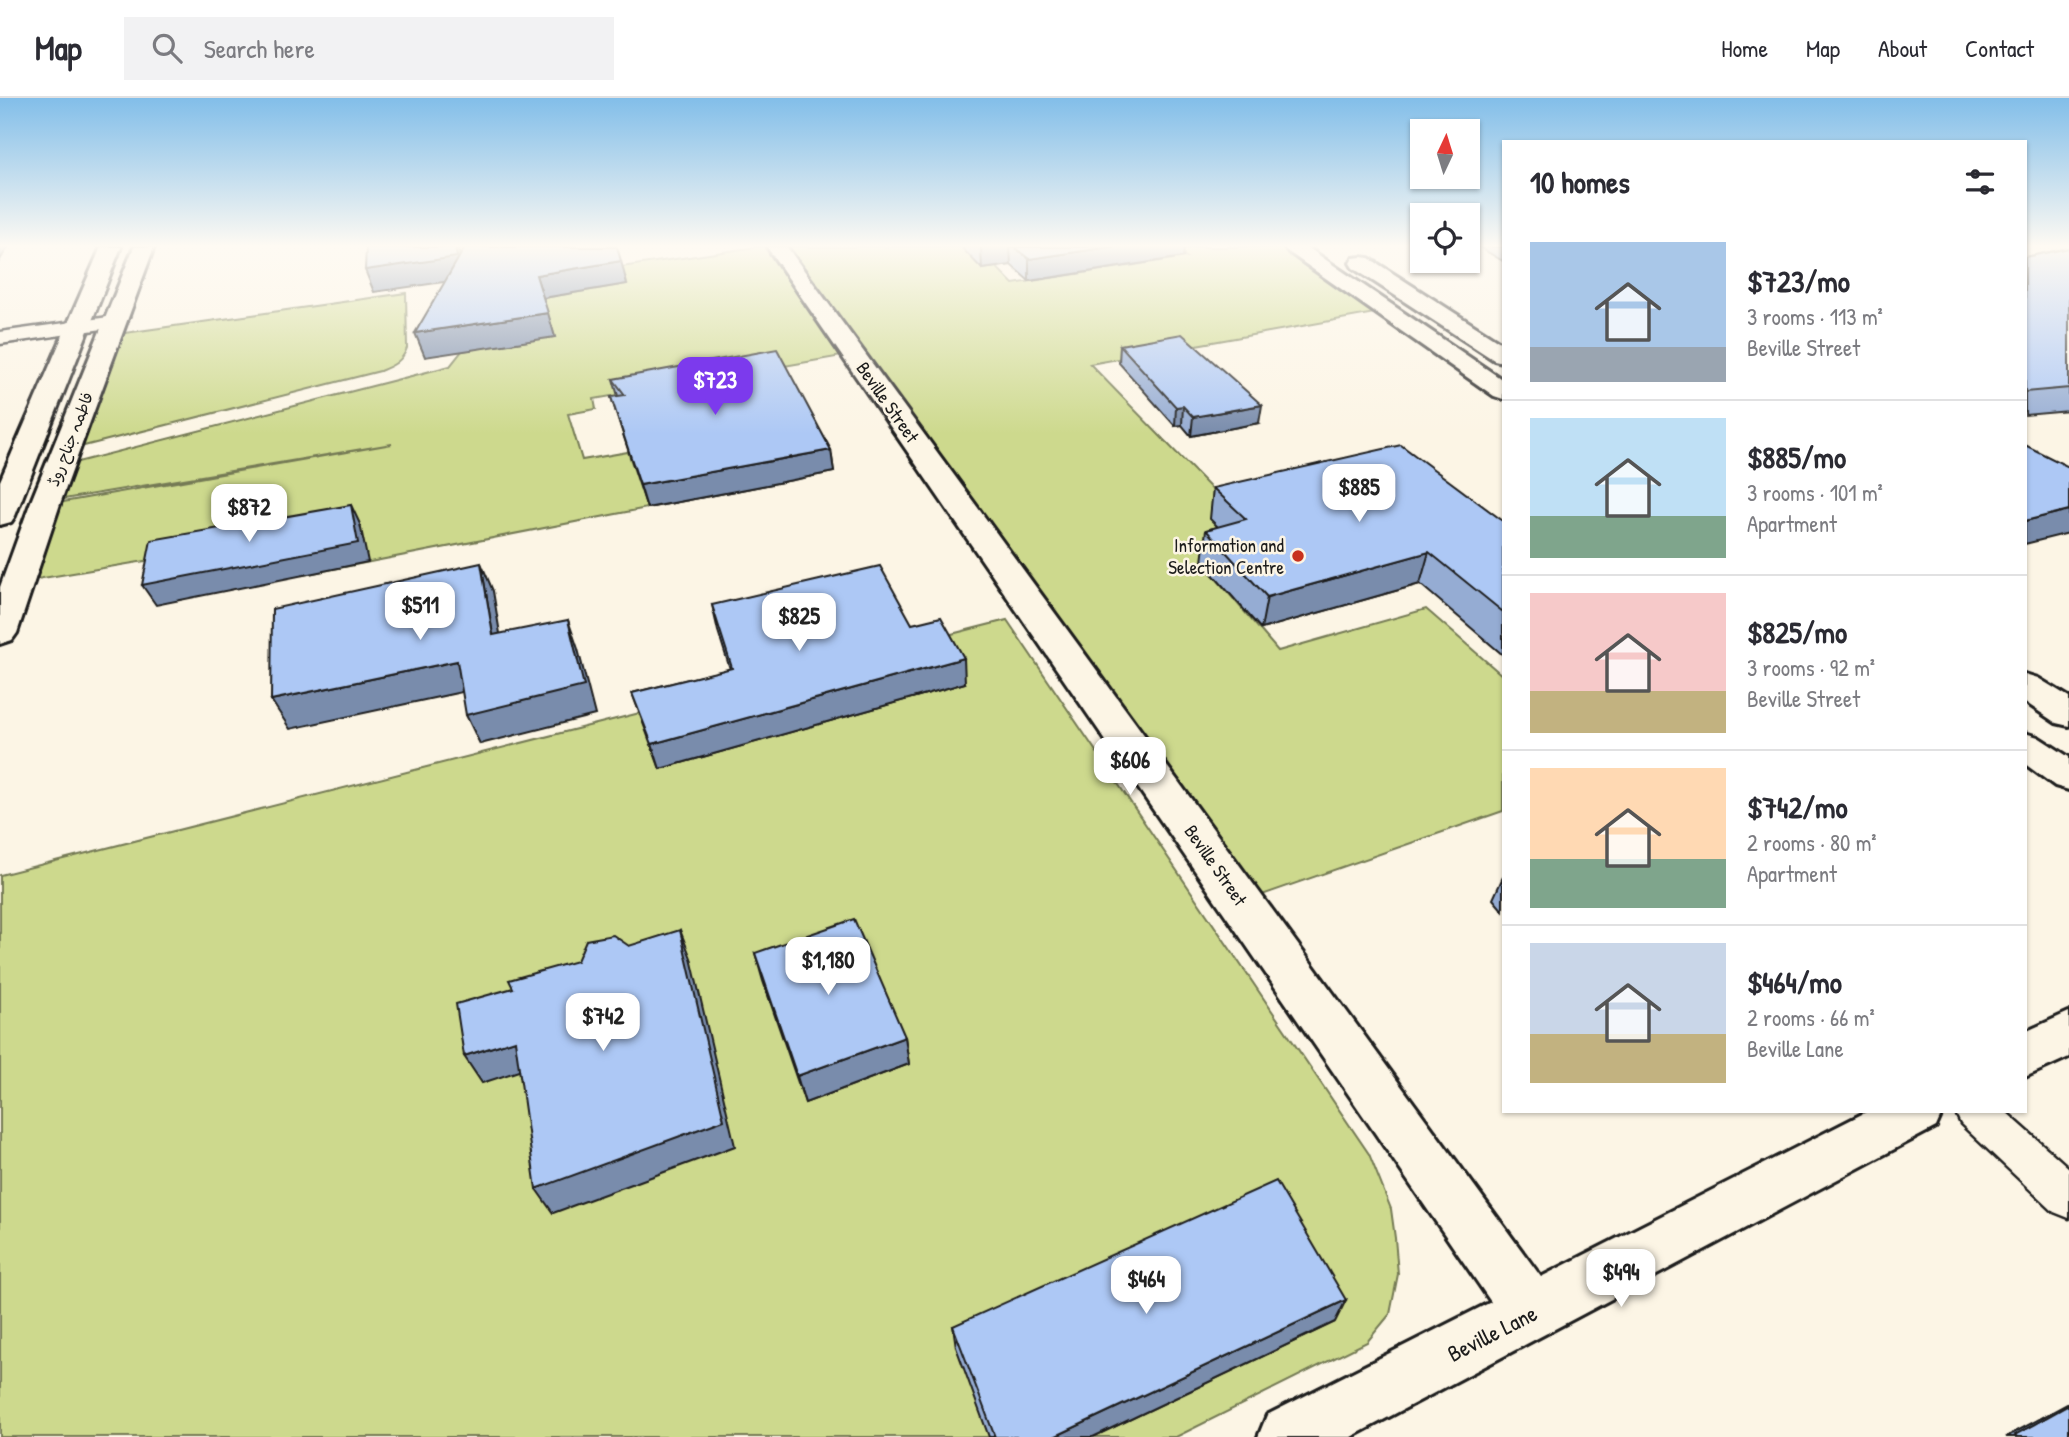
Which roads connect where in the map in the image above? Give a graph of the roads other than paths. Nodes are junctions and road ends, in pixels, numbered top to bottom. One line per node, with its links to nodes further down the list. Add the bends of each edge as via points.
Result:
1 (86, 309): 7 (main road, فاطمہ جناح روڈ)
2 (121, 309): 6 (main road, فاطمہ جناح روڈ)
3 (821, 309): 22 (main road, Beville Street)
4 (1385, 309): 10 (main road)
5 (1433, 309): 9 (main road)
6 (116, 322): 7 (lane); 12 (main road, فاطمہ جناح روڈ)
7 (79, 327): 8 (lane); 11 (main road, فاطمہ جناح روڈ)
8 (0, 338)
9 (1502, 354)
10 (1502, 390)
11 (0, 516)
12 (0, 633)
13 (2027, 687): 14 (main road)
14 (2069, 714)
15 (2027, 747): 16 (main road)
16 (2069, 776)
17 (2069, 1033): 18 (main road)
18 (2027, 1055)
19 (1913, 1113): 22 (main road, Beville Lane)
20 (1977, 1113): 21 (lane)
21 (2069, 1197)
22 (1532, 1312): 23 (main road, Beville Lane)
23 (1289, 1437)

